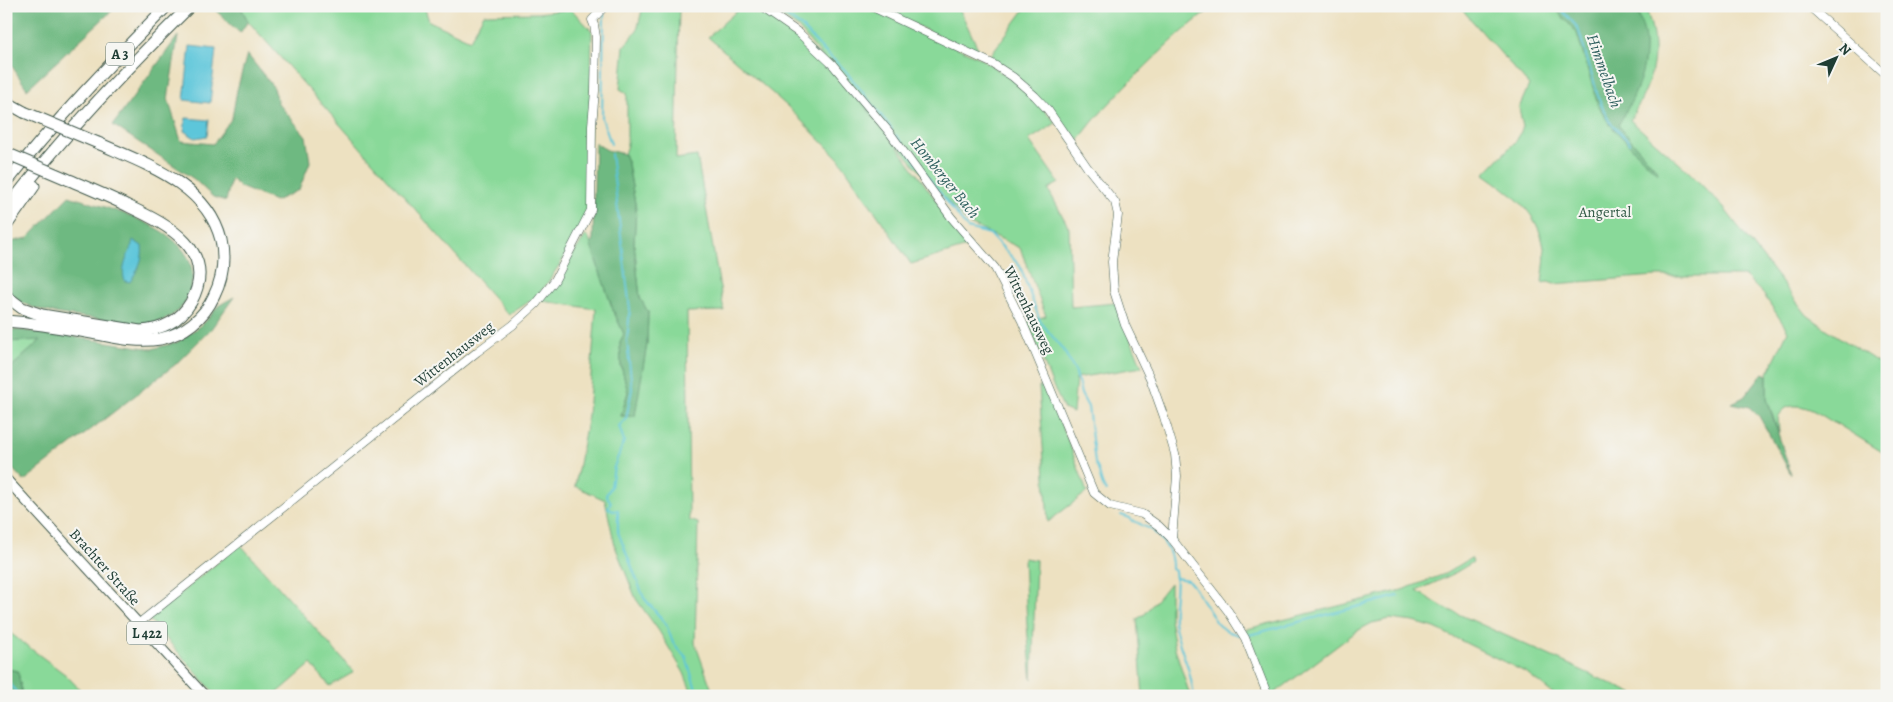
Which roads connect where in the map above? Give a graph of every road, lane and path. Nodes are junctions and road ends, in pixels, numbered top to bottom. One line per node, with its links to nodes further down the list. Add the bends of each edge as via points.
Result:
1 (167, 6): 13 (highway, A 3, via 80,96)
2 (190, 6): 11 (highway, A 3)
3 (605, 6): 20 (street, Wittenhausweg, via 592,20 596,46 591,210 555,280 513,325)
4 (760, 6): 19 (street, Wittenhausweg, via 799,33 838,71 890,133 951,217 995,268 1022,321 1094,492 1110,506 1142,514)
5 (870, 6): 19 (street, via 1014,77 1048,110 1115,202 1118,215 1112,262 1114,292 1158,401 1175,454 1177,476)
6 (1809, 6): 7 (street)
7 (1887, 76)
8 (6, 102): 10 (highway)
9 (6, 107): 10 (highway)
10 (24, 112): 17 (highway, bridge, via 168,176 190,191 204,206 217,229 223,257 220,282 212,300 200,317 167,337 146,341)
11 (76, 127): 14 (highway, A 3); 15 (highway)
12 (6, 153): 16 (highway, bridge, via 161,221 180,236 194,255 198,271 196,288 184,312 172,322 140,331 42,315 22,308)
13 (6, 183)
14 (6, 210)
15 (6, 226)
16 (6, 296)
17 (6, 321)
18 (6, 479): 20 (main road, Brachter Straße / L 422)
19 (1172, 539): 22 (street, Wittenhausweg, via 1228,611 1244,638)
20 (138, 624): 21 (main road, Brachter Straße / L 422)
21 (204, 696)
22 (1268, 696)

